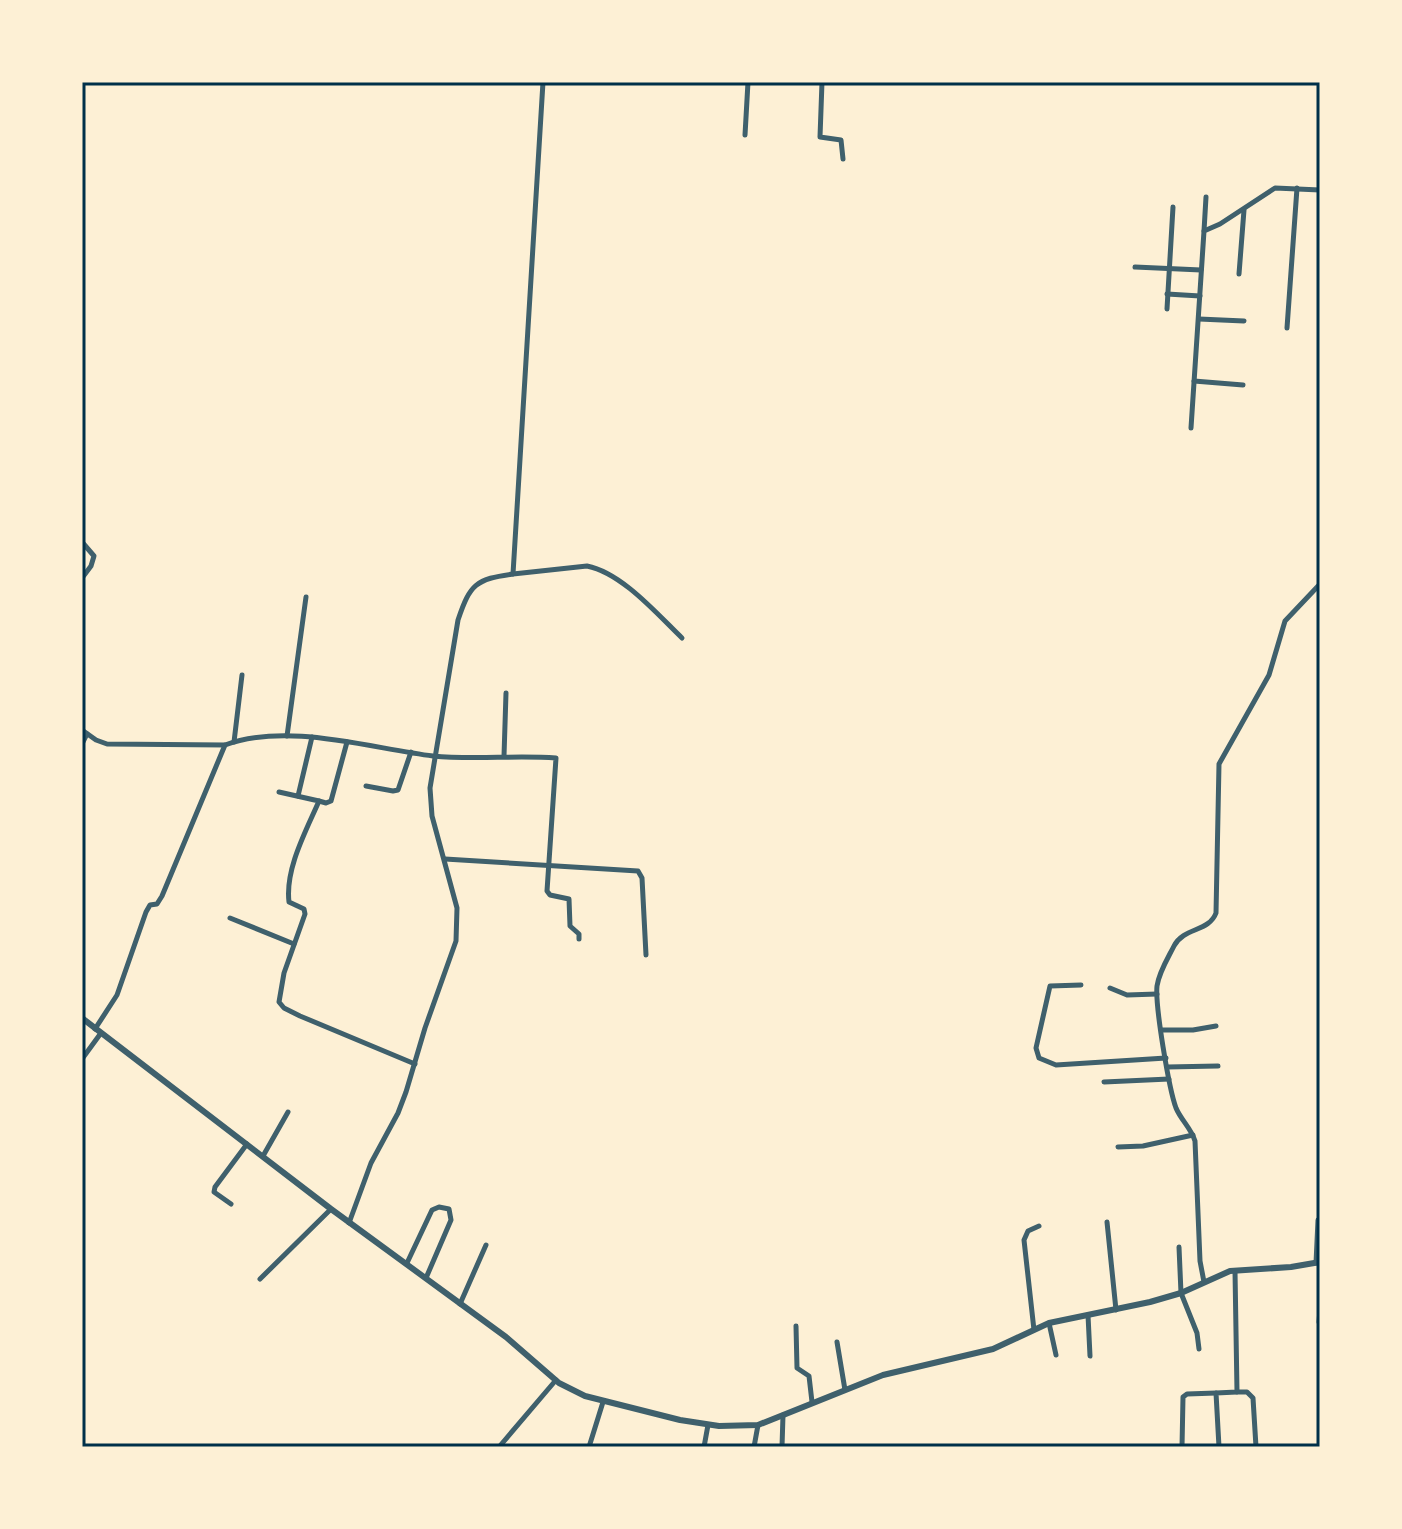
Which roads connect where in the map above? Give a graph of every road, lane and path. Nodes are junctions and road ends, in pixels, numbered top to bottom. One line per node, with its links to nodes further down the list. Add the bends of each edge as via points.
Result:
1 (543, 82): 26 (street)
2 (748, 82): 4 (street)
3 (822, 82): 5 (street, via 820,137 841,140)
4 (745, 135)
5 (843, 159)
6 (1297, 188): 7 (street); 10 (street, via 1269,191); 21 (street)
7 (1320, 190)
8 (1206, 197): 11 (street)
9 (1173, 207): 13 (street)
10 (1244, 209): 11 (street); 15 (street)
11 (1204, 231): 14 (street)
12 (1135, 267): 13 (street)
13 (1169, 269): 14 (street); 16 (street)
14 (1201, 270): 17 (street)
15 (1239, 274)
16 (1167, 294): 17 (street); 18 (street)
17 (1200, 296): 19 (street)
18 (1167, 309)
19 (1199, 319): 20 (street); 22 (street)
20 (1244, 321)
21 (1287, 328)
22 (1194, 381): 23 (street); 24 (street)
23 (1243, 385)
24 (1191, 428)
25 (82, 542): 27 (street, via 94,559)
26 (513, 574): 30 (street, via 598,568); 41 (street, via 485,578 462,608)
27 (82, 578)
28 (1320, 584): 55 (street, via 1285,621 1269,675 1219,764 1216,913 1208,925 1176,941)
29 (306, 597): 34 (street)
30 (682, 638)
31 (242, 675): 36 (street)
32 (506, 693): 42 (street)
33 (85, 732): 38 (street); 39 (street, via 107,744)
34 (287, 736): 35 (street); 36 (street)
35 (312, 737): 37 (street); 45 (street)
36 (234, 742): 39 (street)
37 (347, 742): 40 (street); 46 (street, via 331,801)
38 (82, 744)
39 (225, 745): 59 (street, via 162,896 146,912 117,995)
40 (411, 752): 41 (street); 43 (street, via 398,790)
41 (435, 756): 42 (street); 47 (street, via 430,805)
42 (504, 756): 48 (street, via 556,758)
43 (366, 786)
44 (279, 792): 45 (street)
45 (298, 796): 46 (street)
46 (319, 801): 51 (street, via 289,890 289,902 305,911)
47 (445, 859): 48 (street); 62 (street, via 458,931)
48 (548, 865): 50 (street, via 548,893 569,899 570,926); 52 (street, via 641,874)
49 (230, 918): 51 (street)
50 (579, 939)
51 (294, 944): 62 (street, via 281,985 281,1005)
52 (646, 955)
53 (1081, 985): 60 (street, via 1050,986 1036,1048 1039,1058 1056,1065)
54 (1110, 988): 55 (street, via 1127,995)
55 (1157, 994): 58 (street)
56 (82, 1018): 59 (street)
57 (1216, 1026): 58 (street)
58 (1162, 1030): 60 (street)
59 (98, 1031): 61 (street); 69 (street)
60 (1166, 1058): 64 (street)
61 (82, 1059)
62 (415, 1064): 76 (street)
63 (1218, 1066): 64 (street)
64 (1167, 1067): 65 (street)
65 (1169, 1079): 66 (street); 68 (street, via 1176,1108)
66 (1104, 1082)
67 (288, 1112): 71 (street)
68 (1193, 1135): 70 (street); 85 (street)
69 (247, 1144): 71 (street); 72 (street, via 215,1187 214,1192)
70 (1118, 1147)
71 (263, 1156): 73 (street)
72 (231, 1204)
73 (331, 1209): 76 (street); 84 (street)
74 (1318, 1220): 81 (street)
75 (1107, 1222): 88 (street)
76 (349, 1223): 80 (street)
77 (1039, 1226): 94 (street, via 1024,1240)
78 (486, 1245): 87 (street)
79 (1179, 1247): 86 (street)
80 (407, 1263): 83 (street); 83 (street, via 432,1210 449,1209 451,1220)
81 (1318, 1263): 82 (street)
82 (1235, 1271): 85 (street); 101 (street)
83 (426, 1278): 87 (street)
84 (260, 1279)
85 (1204, 1282): 86 (street)
86 (1181, 1293): 88 (street); 96 (street)
87 (460, 1304): 99 (street)
88 (1116, 1310): 90 (street)
89 (1320, 1310): 91 (street)
90 (1088, 1314): 92 (street); 98 (street)
91 (1319, 1322)
92 (1049, 1323): 94 (street); 97 (street)
93 (796, 1326): 104 (street, via 797,1368 809,1376)
94 (1034, 1330): 100 (street, via 993,1349 897,1371)
95 (837, 1342): 100 (street)
96 (1199, 1349)
97 (1056, 1355)
98 (1090, 1356)
99 (556, 1380): 103 (street); 108 (street)
100 (845, 1390): 104 (street)
101 (1237, 1392): 102 (street); 115 (street, via 1253,1398)
102 (1216, 1393): 113 (street, via 1183,1397); 114 (street)
103 (603, 1402): 106 (street); 109 (street)
104 (812, 1402): 105 (street)
105 (783, 1415): 107 (street); 112 (street)
106 (708, 1425): 107 (street); 110 (street)
107 (758, 1425): 111 (street)
108 (499, 1447)
109 (589, 1447)
110 (704, 1447)
111 (754, 1447)
112 (782, 1447)
113 (1182, 1447)
114 (1219, 1447)
115 (1256, 1447)

